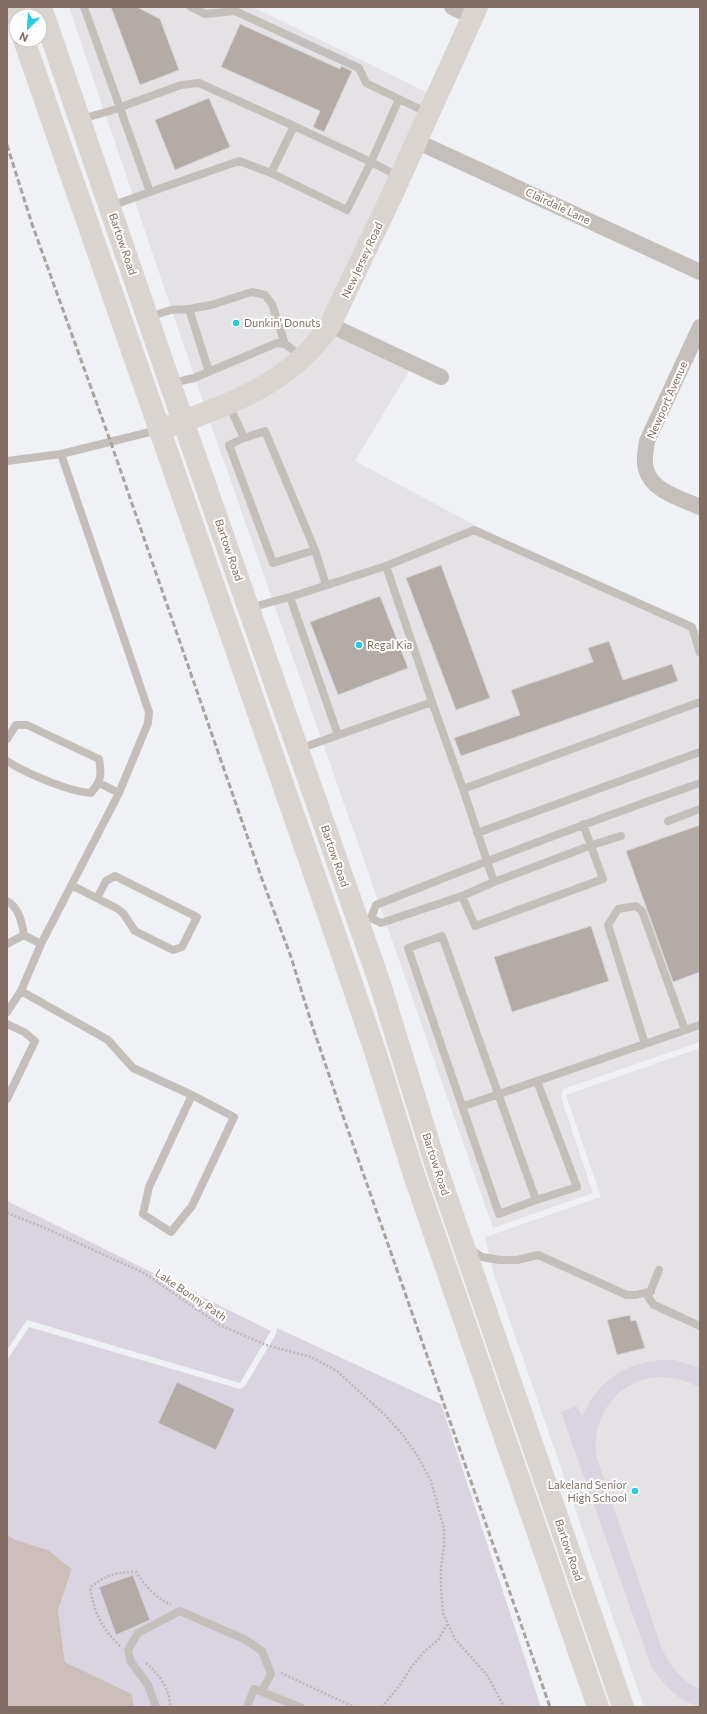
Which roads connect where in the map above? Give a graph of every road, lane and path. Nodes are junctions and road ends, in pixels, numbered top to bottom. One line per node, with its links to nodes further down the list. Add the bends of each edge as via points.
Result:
1 (41, 7): 10 (main road, Bartow Road)
2 (84, 7): 8 (lane)
3 (191, 7): 7 (lane, via 205,14 235,12 242,15 360,68 366,83)
4 (452, 7): 5 (street)
5 (475, 12): 9 (main road, New Jersey Road)
6 (27, 48): 12 (main road)
7 (399, 99): 9 (lane); 14 (lane)
8 (119, 108): 10 (lane); 11 (lane, via 181,85 199,83); 17 (lane)
9 (428, 114): 13 (main road, New Jersey Road)
10 (80, 119): 12 (main road); 18 (main road, Bartow Road)
11 (294, 126): 14 (lane); 15 (lane)
12 (55, 128): 31 (main road)
13 (416, 141): 16 (main road, New Jersey Road); 19 (street, Clairdale Lane)
14 (371, 162): 15 (lane, via 347,210); 16 (lane)
15 (271, 173): 17 (lane, via 239,161)
16 (400, 177): 22 (main road, New Jersey Road)
17 (150, 192): 18 (lane)
18 (110, 206): 21 (main road, Bartow Road)
19 (700, 272)
20 (189, 309): 21 (lane, via 170,310); 24 (lane, via 252,292 259,293 272,304); 26 (lane)
21 (148, 317): 28 (main road, Bartow Road)
22 (330, 325): 25 (main road, New Jersey Road); 27 (street)
23 (700, 327): 35 (street, Newport Avenue, via 648,441 645,462 646,470 654,483)
24 (285, 344): 25 (lane); 26 (lane, via 270,345)
25 (302, 358): 29 (main road, New Jersey Road, via 279,378)
26 (209, 372): 28 (lane)
27 (441, 377)
28 (170, 383): 30 (main road, Bartow Road)
29 (228, 404): 30 (main road, New Jersey Road); 32 (lane)
30 (183, 421): 31 (main road, New Jersey Road); 40 (main road, Bartow Road)
31 (159, 430): 33 (lane); 67 (main road)
32 (244, 438): 36 (lane, via 265,431); 36 (lane, via 229,445 274,563)
33 (61, 454): 34 (lane); 53 (lane, via 149,712 148,723)
34 (7, 461)
35 (700, 507)
36 (315, 550): 38 (lane)
37 (386, 566): 38 (lane); 41 (lane, via 474,530); 43 (lane)
38 (326, 585): 39 (lane)
39 (290, 597): 40 (lane); 45 (lane)
40 (249, 608): 47 (main road, Bartow Road)
41 (696, 629): 42 (lane)
42 (700, 653)
43 (432, 702): 45 (lane); 52 (lane)
44 (700, 702): 52 (lane)
45 (338, 735): 47 (lane)
46 (7, 739): 50 (lane, via 16,725 27,725 99,759)
47 (298, 750): 66 (main road, Bartow Road)
48 (700, 752): 57 (lane)
49 (7, 761): 50 (lane, via 17,768 79,792 91,792)
50 (99, 783): 53 (lane)
51 (700, 784): 56 (lane)
52 (463, 789): 57 (lane)
53 (119, 793): 62 (lane)
54 (700, 809): 55 (lane)
55 (668, 820)
56 (583, 824): 59 (lane); 60 (lane)
57 (477, 833): 60 (lane)
58 (621, 836): 59 (lane)
59 (592, 845): 61 (lane); 63 (lane, via 603,879 475,926)
60 (486, 860): 61 (lane); 66 (lane, via 376,905)
61 (494, 882): 63 (lane)
62 (73, 886): 64 (lane); 70 (lane)
63 (462, 896): 66 (lane, via 381,923)
64 (97, 898): 64 (lane, via 106,882 115,876 197,917 182,947 173,950 135,931 118,909)
65 (7, 901): 68 (lane, via 13,904 21,920)
66 (365, 920): 67 (street); 84 (main road, Bartow Road, via 436,1166)
67 (334, 931): 100 (main road, via 417,1183)
68 (24, 935): 69 (lane); 70 (lane)
69 (7, 944)
70 (42, 944): 71 (lane)
71 (21, 991): 72 (lane); 79 (lane, via 108,1040 133,1068)
72 (7, 1012)
73 (7, 1024): 80 (lane, via 35,1041)
74 (700, 1025): 75 (lane)
75 (685, 1030): 76 (lane); 76 (lane, via 642,911 636,906 618,909 608,925)
76 (646, 1044): 77 (lane)
77 (537, 1081): 78 (lane); 82 (lane, via 576,1187)
78 (499, 1094): 81 (lane); 81 (lane, via 442,936 408,948); 82 (lane)
79 (192, 1095): 79 (lane, via 234,1117 192,1206 171,1232 143,1214 149,1187)
80 (7, 1099)
81 (464, 1106): 82 (lane, via 499,1214)
82 (536, 1200)
83 (7, 1213): 89 (path, Lake Bonny Path, via 144,1273 220,1325 266,1345 311,1357 337,1371 366,1396 402,1434 431,1481 444,1530 441,1589)
84 (463, 1245): 86 (lane, via 482,1257 500,1260 517,1260 538,1255 627,1295); 101 (main road, Bartow Road)
85 (659, 1270): 86 (lane)
86 (651, 1291): 87 (lane, via 648,1297 654,1305)
87 (700, 1326)
88 (177, 1606): 90 (path, via 164,1602 136,1572 121,1572 102,1578 90,1588 98,1619 113,1639)
89 (448, 1623): 98 (path, via 438,1640 412,1666); 99 (path, Lake Bonny Path, via 455,1639 487,1675)
90 (128, 1650): 92 (lane, via 138,1633 180,1610 246,1640 262,1651 271,1674); 93 (lane, via 131,1662 148,1685); 94 (path, via 157,1672 170,1697)
91 (277, 1668): 97 (path, via 281,1673)
92 (262, 1692): 95 (lane, via 254,1689); 96 (lane)
93 (156, 1707)
94 (170, 1707)
95 (248, 1707)
96 (300, 1707)
97 (354, 1707)
98 (382, 1707)
99 (504, 1707)
100 (598, 1707)
101 (623, 1707)

